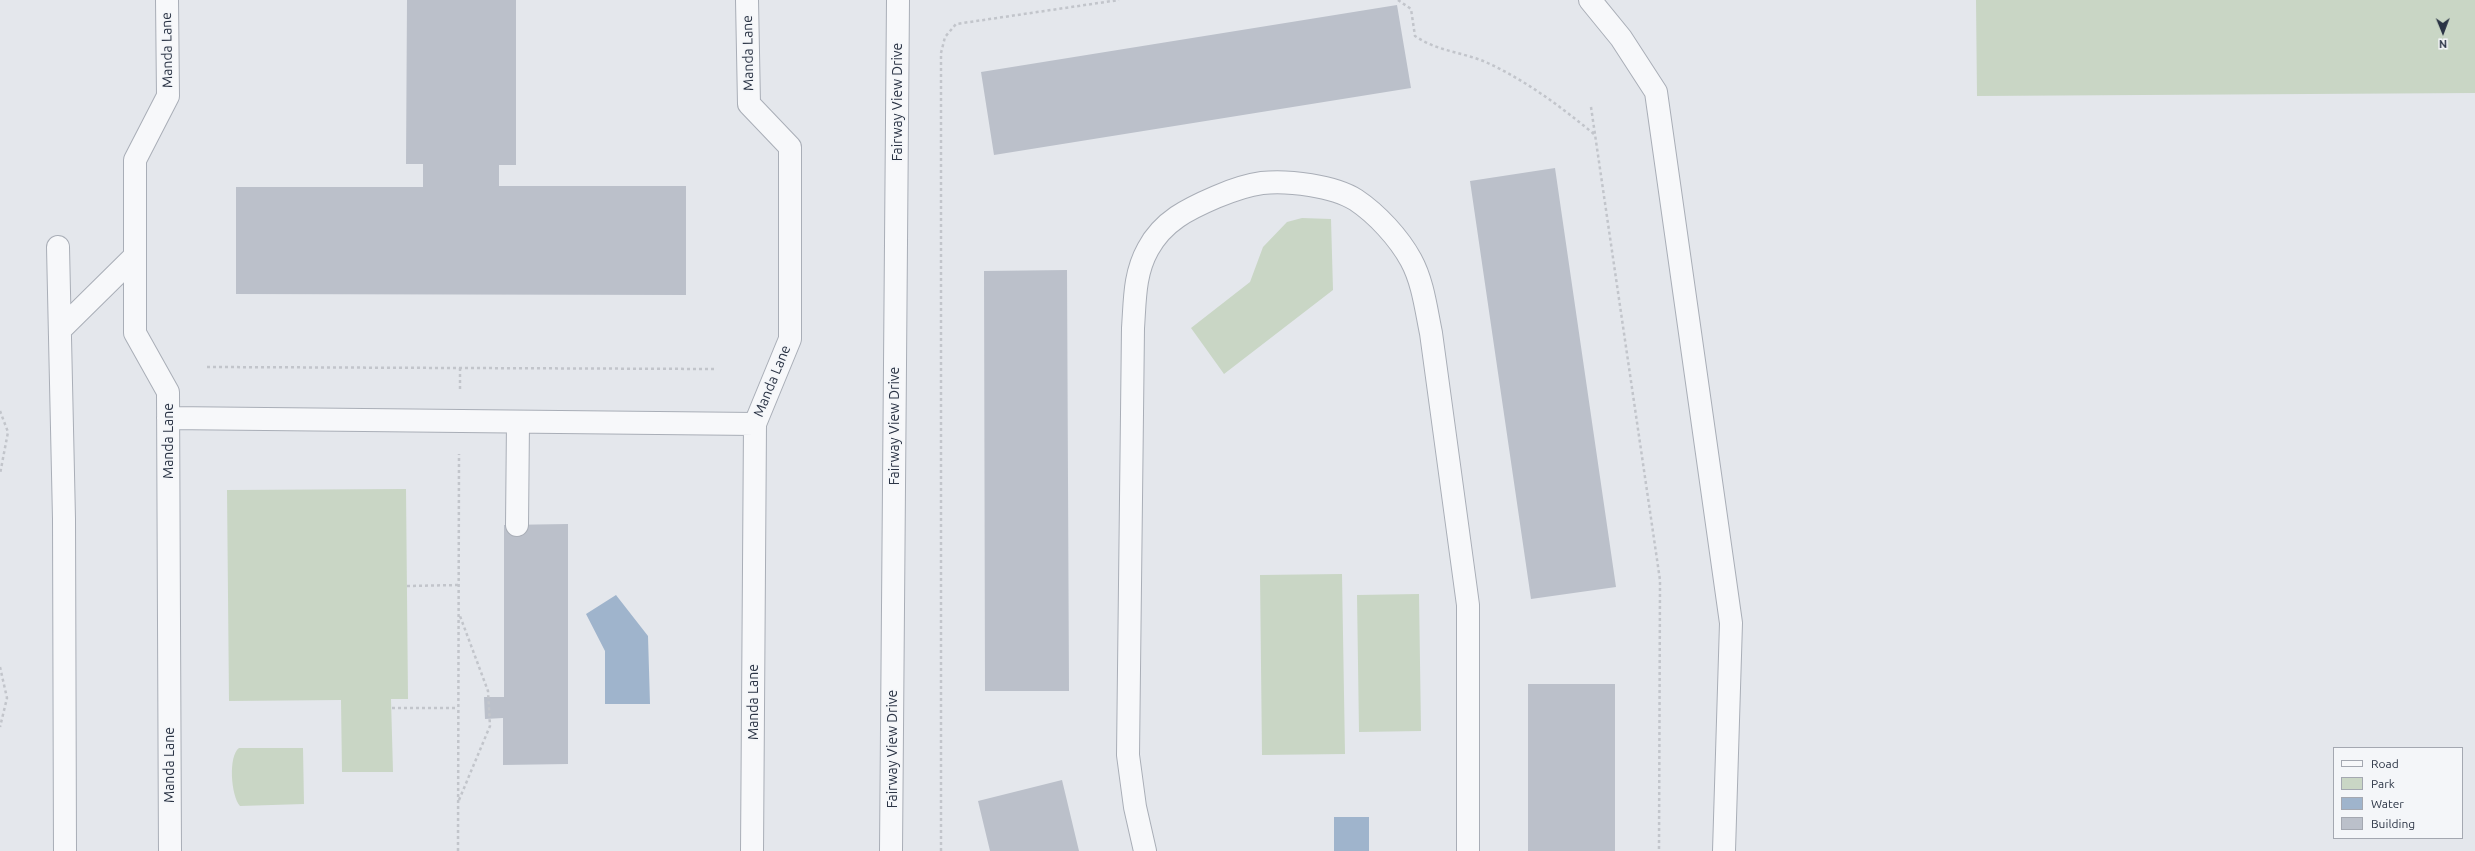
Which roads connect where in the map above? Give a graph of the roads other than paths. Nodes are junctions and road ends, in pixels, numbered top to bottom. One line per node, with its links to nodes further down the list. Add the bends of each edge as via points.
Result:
1 (167, 0): 6 (street, Manda Lane, via 168,96 135,160)
2 (747, 0): 10 (street, Manda Lane, via 749,104 790,147 790,339)
3 (898, 0): 15 (street, Fairway View Drive)
4 (1590, 0): 18 (street, via 1621,38 1656,92 1731,623)
5 (58, 247): 7 (street)
6 (135, 256): 7 (street); 8 (street, Manda Lane, via 135,333 168,392)
7 (60, 330): 12 (street, via 64,519)
8 (168, 418): 9 (street); 13 (street, Manda Lane)
9 (518, 422): 10 (street); 11 (street)
10 (755, 424): 14 (street, Manda Lane)
11 (517, 525)
12 (65, 851)
13 (170, 851)
14 (752, 851)
15 (891, 851)
16 (1144, 851): 17 (street, via 1128,755 1133,328 1136,281 1147,249 1163,226 1189,209 1225,193 1262,183 1299,184 1331,190 1356,200 1386,227 1407,255 1423,291 1468,605)
17 (1468, 851)
18 (1724, 851)

